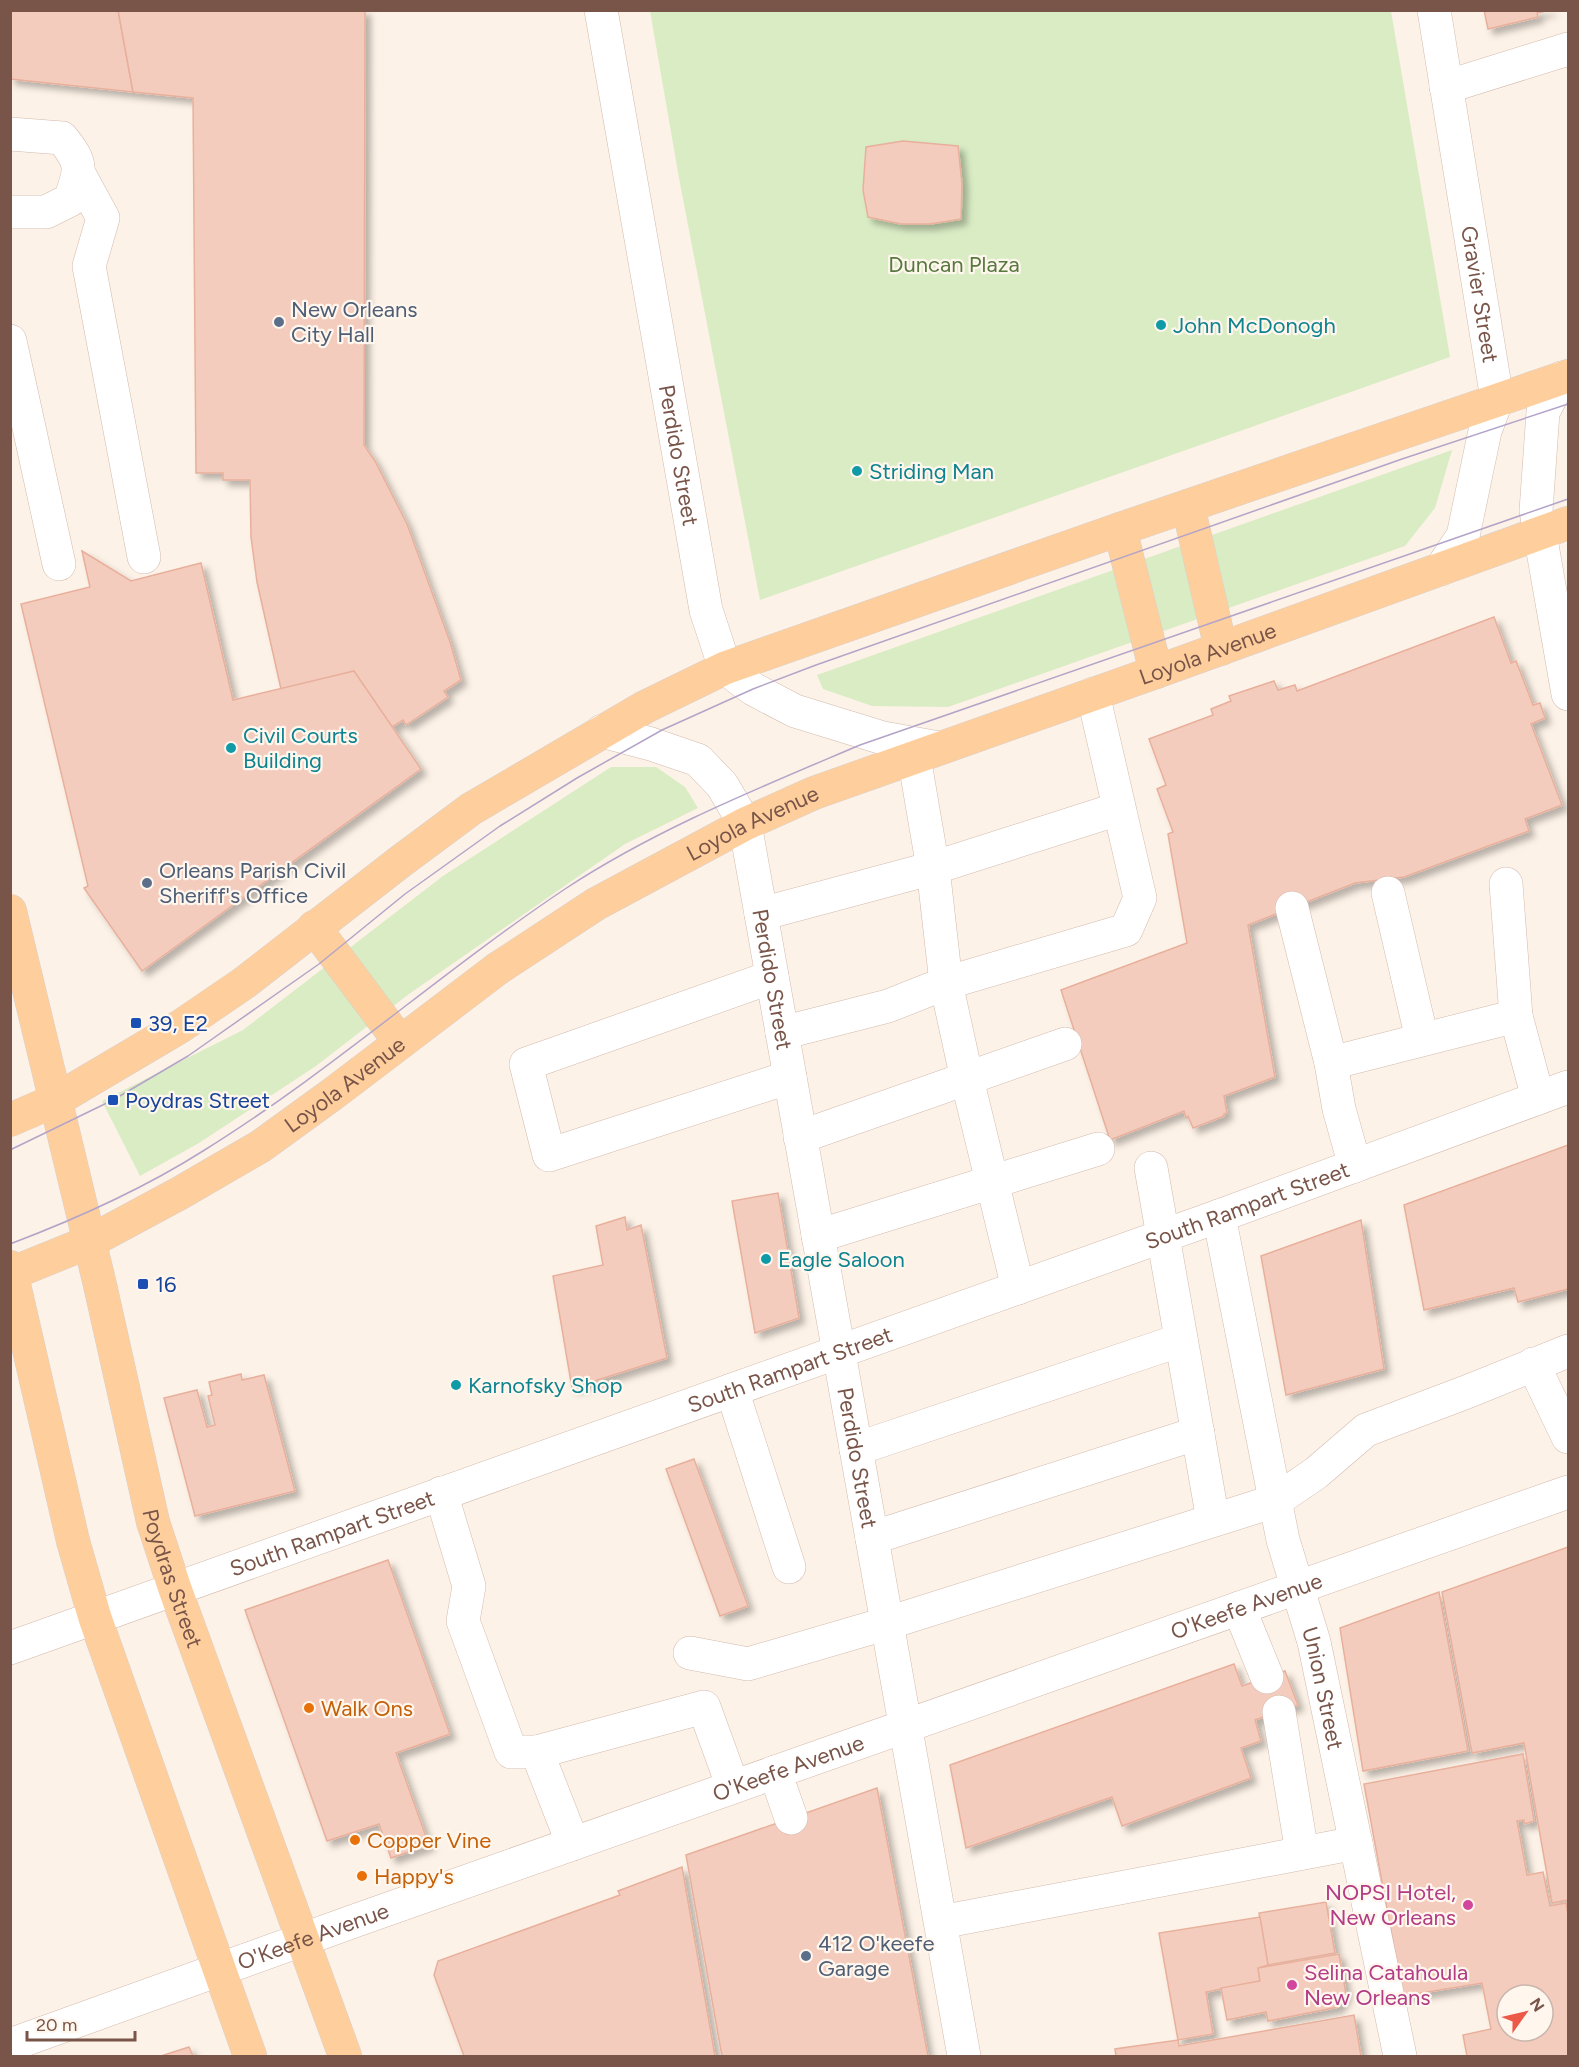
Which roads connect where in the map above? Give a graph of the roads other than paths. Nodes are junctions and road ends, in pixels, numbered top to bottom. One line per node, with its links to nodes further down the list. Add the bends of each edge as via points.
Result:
1 (601, 10): 18 (street, Perdido Street, via 706,610)
2 (1434, 10): 4 (street, Gravier Street)
3 (1569, 49): 4 (street)
4 (1446, 87): 10 (street, Gravier Street)
5 (10, 134): 6 (street, via 62,138 76,155)
6 (79, 174): 7 (street, via 70,200 46,212); 14 (street, via 103,218 89,266)
7 (10, 212)
8 (10, 340): 15 (street)
9 (1565, 377): 10 (main road); 12 (street, via 1543,412 1536,511)
10 (1497, 399): 11 (main road); 16 (street, Gravier Street, via 1485,431 1463,536)
11 (1188, 506): 13 (main road); 17 (main road)
12 (1554, 528): 16 (main road, Loyola Avenue); 21 (street)
13 (1120, 529): 18 (main road); 19 (main road)
14 (144, 557)
15 (59, 564)
16 (1441, 569): 17 (main road, Loyola Avenue)
17 (1221, 649): 19 (main road, Loyola Avenue)
18 (725, 668): 22 (main road); 23 (street, via 753,689 795,711)
19 (1156, 672): 20 (main road, Loyola Avenue)
20 (1093, 694): 23 (main road, Loyola Avenue); 24 (street)
21 (1569, 694)
22 (602, 731): 25 (street, Perdido Street, via 698,760 722,784); 32 (main road, via 471,809)
23 (926, 752): 25 (main road, Loyola Avenue, via 814,793); 26 (street)
24 (1118, 809): 26 (street); 34 (street, via 1140,898 1126,930)
25 (745, 824): 31 (street, Perdido Street); 38 (main road, Loyola Avenue, via 596,904 497,969)
26 (933, 868): 31 (street); 34 (street)
27 (1506, 884): 35 (street)
28 (1388, 893): 37 (street)
29 (1292, 908): 40 (street)
30 (10, 911): 45 (main road, Poydras Street)
31 (761, 914): 33 (street, Perdido Street)
32 (314, 927): 38 (main road); 45 (main road, via 244,983 181,1026)
33 (772, 977): 36 (street, Perdido Street); 41 (street, via 526,1064 549,1155)
34 (946, 983): 36 (street, via 888,1006); 42 (street)
35 (1516, 1016): 37 (street); 44 (street)
36 (782, 1033): 41 (street, Perdido Street)
37 (1422, 1039): 40 (street)
38 (400, 1042): 55 (main road, Loyola Avenue, via 261,1146)
39 (1065, 1044): 42 (street)
40 (1331, 1063): 49 (street)
41 (790, 1077): 47 (street, Perdido Street)
42 (967, 1079): 47 (street); 51 (street)
43 (1569, 1087): 44 (street, South Rampart Street)
44 (1538, 1098): 49 (street, South Rampart Street)
45 (56, 1100): 46 (main road); 55 (main road, Poydras Street)
46 (10, 1120)
47 (800, 1137): 53 (street, Perdido Street)
48 (1098, 1149): 51 (street)
49 (1355, 1166): 52 (street, South Rampart Street)
50 (1151, 1167): 54 (street)
51 (993, 1183): 53 (street); 57 (street)
52 (1219, 1216): 54 (street, South Rampart Street); 68 (street, Union Street)
53 (818, 1236): 60 (street, Perdido Street)
54 (1163, 1236): 57 (street, South Rampart Street); 58 (street)
55 (89, 1242): 56 (main road, Loyola Avenue); 73 (main road, Poydras Street, via 153,1522)
56 (11, 1272): 75 (main road, via 73,1541)
57 (1018, 1288): 60 (street, South Rampart Street)
58 (1181, 1340): 63 (street); 65 (street)
59 (1569, 1351): 61 (street)
60 (839, 1352): 62 (street, South Rampart Street); 65 (street, Perdido Street)
61 (1533, 1364): 64 (street); 68 (street, via 1366,1430 1316,1473)
62 (732, 1390): 67 (street, South Rampart Street); 71 (street)
63 (1198, 1433): 69 (street); 70 (street)
64 (1569, 1437)
65 (856, 1449): 70 (street, Perdido Street)
66 (1569, 1492): 72 (street, O'Keefe Avenue)
67 (441, 1494): 73 (street, South Rampart Street); 82 (street, via 469,1586 463,1621 503,1731 511,1752)
68 (1275, 1501): 69 (street); 72 (street, Union Street)
69 (1213, 1520): 76 (street)
70 (872, 1538): 76 (street, Perdido Street)
71 (789, 1567)
72 (1298, 1587): 74 (street, O'Keefe Avenue); 86 (street, Union Street, via 1314,1642)
73 (175, 1589): 75 (street, South Rampart Street); 90 (main road, Poydras Street)
74 (1239, 1608): 79 (street); 81 (street, O'Keefe Avenue)
75 (95, 1618): 77 (street, South Rampart Street); 91 (main road)
76 (888, 1623): 78 (street, via 747,1664); 81 (street, Perdido Street)
77 (10, 1648)
78 (690, 1653)
79 (1267, 1677)
80 (1279, 1712): 88 (street)
81 (906, 1725): 83 (street, O'Keefe Avenue); 89 (street, Perdido Street)
82 (537, 1752): 84 (street, via 704,1707); 87 (street)
83 (783, 1769): 84 (street, O'Keefe Avenue); 85 (street)
84 (733, 1787): 87 (street, O'Keefe Avenue)
85 (800, 1815)
86 (1356, 1843): 88 (street); 96 (street, Union Street)
87 (573, 1844): 90 (street, O'Keefe Avenue)
88 (1302, 1853): 89 (street)
89 (941, 1922): 95 (street, Perdido Street)
90 (303, 1940): 91 (street, O'Keefe Avenue); 94 (main road, Poydras Street)
91 (220, 1969): 92 (street, O'Keefe Avenue); 93 (main road)
92 (10, 2045)
93 (250, 2056)
94 (345, 2056)
95 (964, 2056)
96 (1400, 2056)

